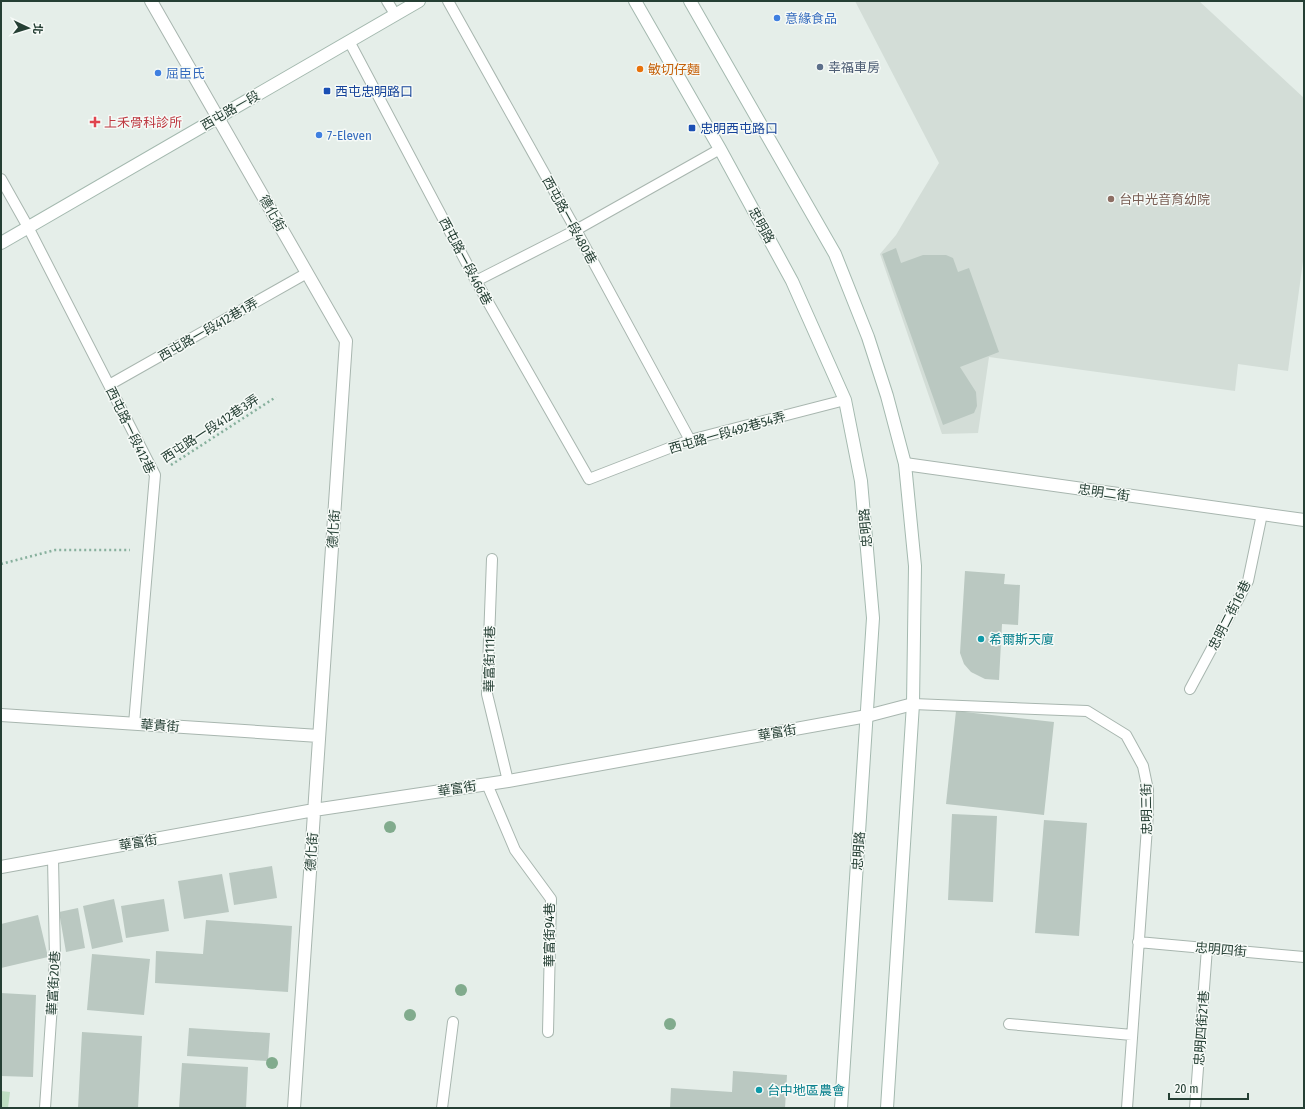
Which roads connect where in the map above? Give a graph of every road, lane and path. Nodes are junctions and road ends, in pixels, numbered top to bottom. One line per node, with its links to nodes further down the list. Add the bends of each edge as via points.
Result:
1 (151, 1): 9 (street, 德化街)
2 (388, 1): 7 (lane)
3 (419, 1): 7 (street, 西屯路一段)
4 (448, 1): 13 (lane, 西屯路一段480巷)
5 (635, 1): 10 (street, 忠明路)
6 (690, 1): 21 (street, via 835,254 868,337)
7 (395, 14): 8 (street, 西屯路一段)
8 (349, 41): 9 (street, 西屯路一段); 16 (lane, 西屯路一段466巷)
9 (218, 117): 12 (street, 西屯路一段); 15 (street, 德化街)
10 (720, 149): 13 (lane); 19 (street, 忠明路, via 792,281)
11 (1, 179): 12 (lane, 西屯路一段412巷)
12 (28, 227): 14 (street, 西屯路一段); 17 (lane, 西屯路一段412巷)
13 (576, 230): 16 (lane); 20 (lane, 西屯路一段480巷)
14 (1, 243)
15 (307, 273): 17 (lane, 西屯路一段412巷1弄); 34 (street, 德化街, via 346,341)
16 (476, 281): 23 (lane, 西屯路一段466巷)
17 (109, 385): 22 (lane, 西屯路一段412巷)
18 (276, 397): 22 (path, 西屯路一段412巷3弄)
19 (845, 400): 20 (lane, 西屯路一段492巷54弄); 32 (street, 忠明路, via 861,481 873,618)
20 (690, 440): 23 (lane, 西屯路一段492巷54弄)
21 (905, 464): 24 (street, 忠明二街); 30 (street, via 915,566)
22 (155, 475): 26 (lane, 西屯路一段412巷)
23 (589, 479)
24 (1262, 514): 25 (street, 忠明二街); 29 (lane, 忠明二街16巷, via 1248,581)
25 (1304, 520)
26 (148, 550): 28 (path, via 55,550); 33 (lane, 西屯路一段412巷)
27 (492, 560): 35 (lane, 華富街111巷, via 487,694)
28 (1, 564)
29 (1190, 689)
30 (913, 704): 32 (street, 華富街); 40 (lane, 忠明三街, via 1087,711 1126,735 1143,766 1148,790); 51 (street)
31 (1, 715): 33 (street, 華貴街)
32 (867, 716): 35 (street, 華富街); 50 (street, 忠明路)
33 (134, 724): 34 (street, 華貴街)
34 (319, 736): 37 (street, 德化街)
35 (508, 780): 36 (street, 華富街)
36 (487, 784): 37 (street, 華富街); 45 (lane, 華富街94巷, via 515,850 551,899)
37 (314, 810): 38 (street, 華富街); 48 (street, 德化街)
38 (53, 858): 39 (street, 華富街); 47 (lane, 華富街20巷, via 56,960)
39 (1, 867)
40 (1138, 942): 41 (lane, 忠明四街); 46 (lane, 忠明三街)
41 (1207, 948): 42 (lane, 忠明四街); 53 (lane, 忠明四街21巷)
42 (1304, 957)
43 (453, 1022): 49 (lane)
44 (1009, 1024): 46 (lane)
45 (548, 1032)
46 (1132, 1035): 52 (lane, 忠明三街)
47 (45, 1108)
48 (294, 1108)
49 (442, 1108)
50 (841, 1108)
51 (886, 1108)
52 (1127, 1108)
53 (1195, 1108)

